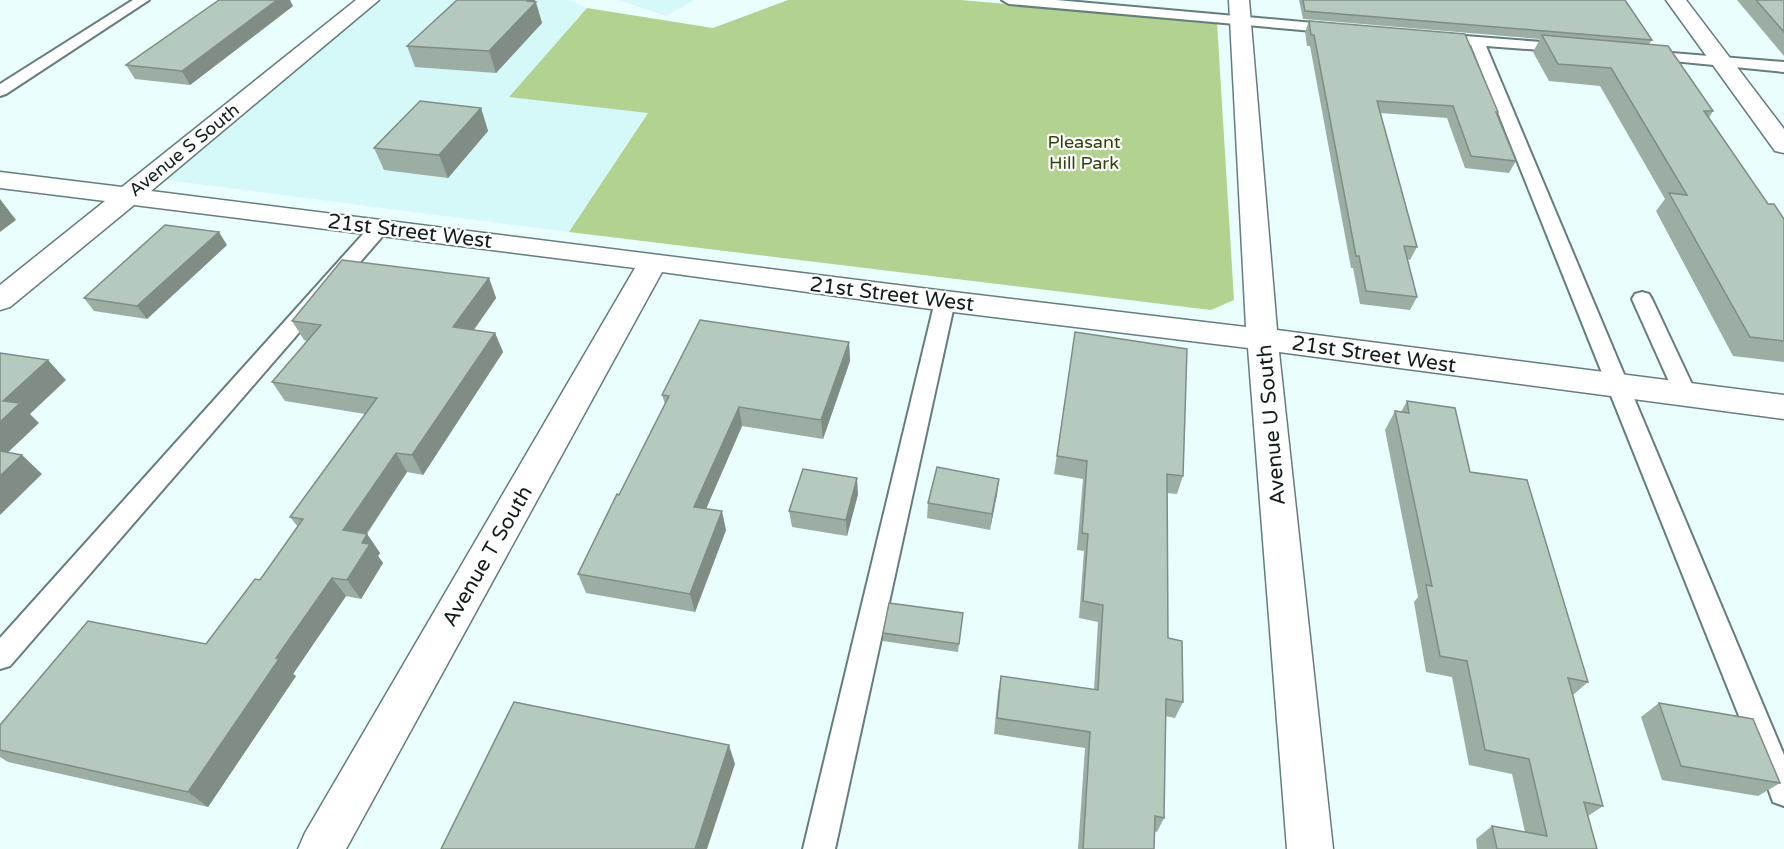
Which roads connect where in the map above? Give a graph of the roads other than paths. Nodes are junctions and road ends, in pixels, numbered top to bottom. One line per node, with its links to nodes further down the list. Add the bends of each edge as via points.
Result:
1 (142, 0): 13 (lane)
2 (369, 0): 16 (street, Avenue S South)
3 (1009, 0): 5 (lane)
4 (1676, 0): 11 (street)
5 (1240, 10): 6 (lane); 22 (street, Avenue U South)
6 (1347, 30)
7 (1453, 39): 8 (lane)
8 (1477, 41): 9 (lane); 23 (lane)
9 (1581, 50)
10 (1628, 54): 11 (lane)
11 (1723, 61): 12 (lane); 14 (street)
12 (1784, 67)
13 (0, 91)
14 (1784, 146)
15 (0, 180): 16 (street, 21st Street West)
16 (127, 196): 17 (street, 21st Street West); 20 (street, Avenue S South)
17 (380, 227): 18 (street, 21st Street West); 26 (lane)
18 (653, 262): 21 (street, 21st Street West); 28 (street, Avenue T South)
19 (1642, 299): 24 (lane)
20 (0, 300)
21 (945, 301): 22 (street, 21st Street West); 29 (lane)
22 (1263, 339): 23 (street, 21st Street West); 30 (street, Avenue U South)
23 (1617, 387): 24 (street, 21st Street West); 27 (lane)
24 (1686, 395): 25 (street, 21st Street West)
25 (1784, 407)
26 (0, 657)
27 (1784, 791)
28 (321, 849)
29 (819, 849)
30 (1310, 849)

